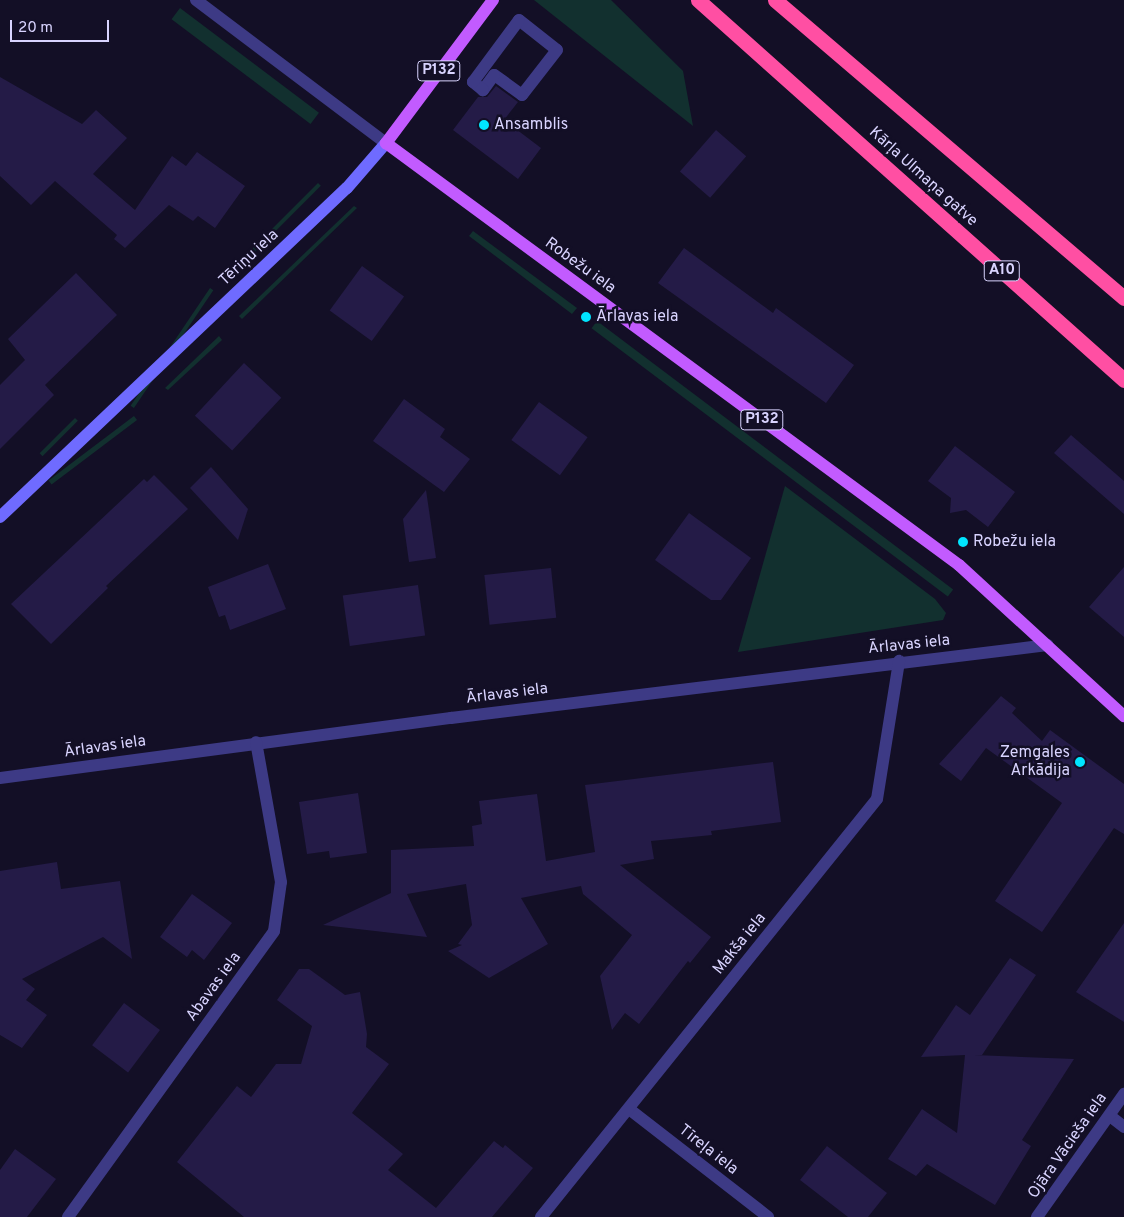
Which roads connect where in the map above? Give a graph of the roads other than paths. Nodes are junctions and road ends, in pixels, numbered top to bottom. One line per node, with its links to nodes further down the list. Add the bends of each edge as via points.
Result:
1 (196, 0): 6 (street, Robežu iela)
2 (493, 0): 6 (main road, Tēriņu iela / P132)
3 (775, 0): 7 (highway)
4 (703, 4): 8 (highway, Kārļa Ulmaņa gatve / A10)
5 (522, 96): 5 (street, via 557,50 518,20 472,82 483,90 494,75)
6 (386, 143): 9 (street, Tēriņu iela, via 347,188); 10 (main road, Robežu iela / P132, via 959,565)
7 (1124, 298)
8 (1124, 380)
9 (0, 517)
10 (1048, 645): 11 (street, Ārlavas iela, via 1000,653); 12 (main road, Robežu iela / P132)
11 (899, 661): 13 (street, Ārlavas iela); 16 (street, Makša iela, via 877,799)
12 (1124, 716)
13 (256, 742): 14 (street, Ārlavas iela); 19 (street, Abavas iela, via 281,882 274,931)
14 (0, 778)
15 (1124, 1094): 17 (street, Ojāra Vācieša iela)
16 (629, 1110): 20 (street, Makša iela); 21 (street, Tīreļa iela)
17 (1110, 1116): 18 (street); 22 (street, Ojāra Vācieša iela)
18 (1124, 1127)
19 (68, 1217)
20 (541, 1217)
21 (768, 1217)
22 (1037, 1217)

